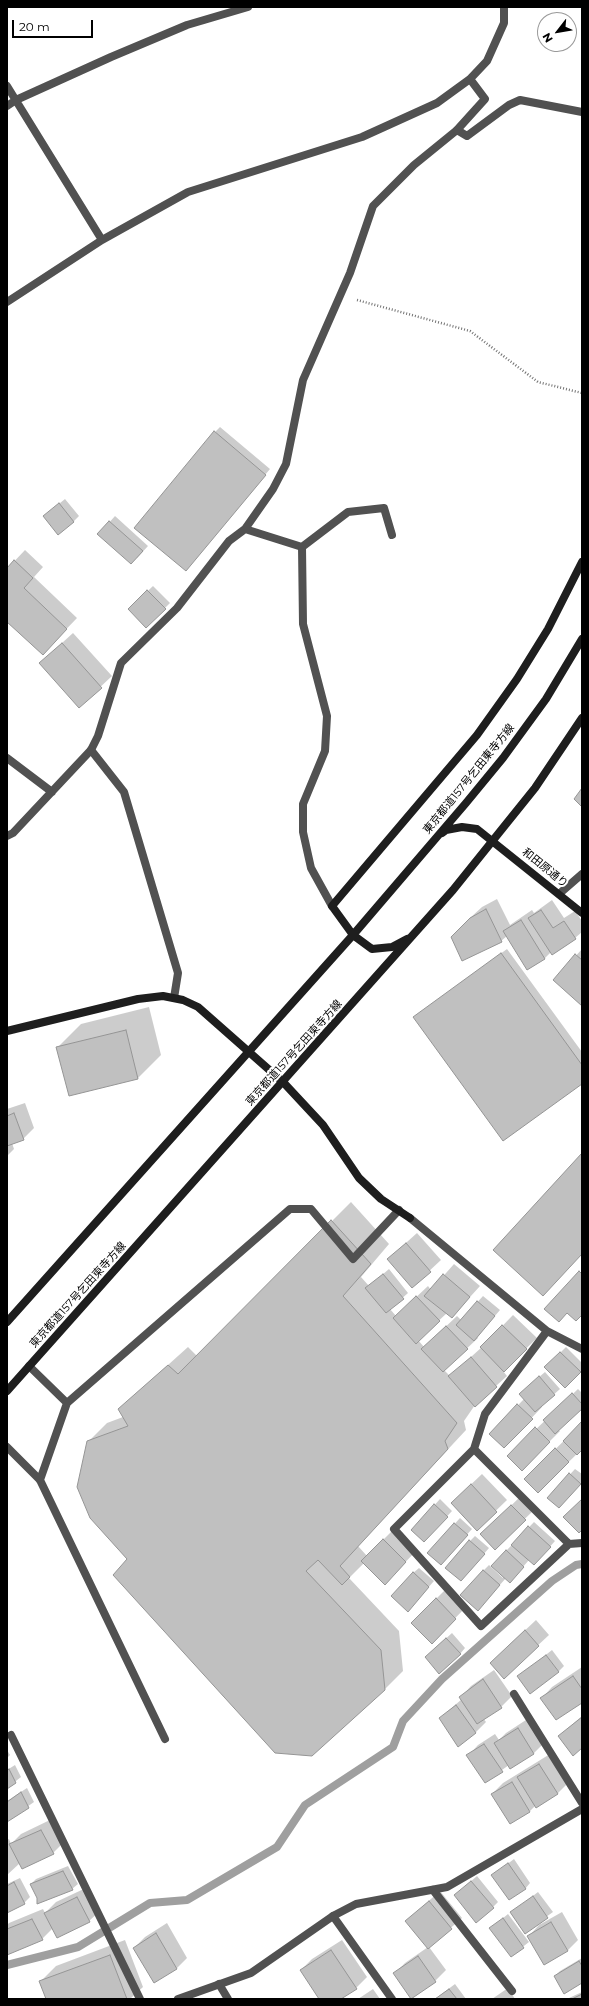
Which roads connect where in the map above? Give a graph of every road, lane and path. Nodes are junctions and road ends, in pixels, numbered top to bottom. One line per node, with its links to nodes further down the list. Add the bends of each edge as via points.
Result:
1 (248, 7): 5 (street, via 187,25)
2 (504, 7): 3 (street, via 504,24 487,61)
3 (470, 79): 8 (street, via 485,99); 9 (street, via 437,103 362,137 188,192)
4 (7, 86): 5 (street)
5 (16, 100): 6 (street); 9 (street)
6 (7, 106)
7 (582, 112): 8 (street, via 520,100 509,105 467,136)
8 (457, 130): 10 (street, via 414,165 372,206 350,274)
9 (102, 240): 11 (street)
10 (340, 295): 12 (path, via 470,331 538,382); 13 (street, via 303,380 286,464 273,489)
11 (7, 302)
12 (582, 393)
13 (245, 529): 15 (street); 19 (street, via 229,541 177,608 121,663 98,736)
14 (392, 535): 15 (street, via 384,508 348,512)
15 (302, 547): 27 (street, via 303,624 327,716 326,751 303,804 303,832 311,868)
16 (582, 562): 27 (main road, via 548,629 517,679 477,735)
17 (582, 639): 23 (main road, 東京都道157号乞田東寺方線, via 546,699 504,758)
18 (582, 718): 24 (main road, 東京都道157号乞田東寺方線, via 535,788)
19 (91, 750): 21 (street); 31 (street, via 124,792 178,973)
20 (7, 758): 21 (street)
21 (52, 792): 22 (street, via 13,833)
22 (7, 836)
23 (434, 840): 24 (main road, 和田原通り, via 446,830 462,827 477,829); 29 (main road, 東京都道157号乞田東寺方線)
24 (494, 841): 26 (main road, 和田原通り); 30 (main road, 東京都道157号乞田東寺方線)
25 (582, 874): 26 (street)
26 (559, 894): 28 (main road, 和田原通り)
27 (332, 906): 29 (main road)
28 (582, 913)
29 (353, 935): 30 (main road, via 372,949 392,947); 33 (main road, 東京都道157号乞田東寺方線)
30 (414, 935): 34 (main road, 東京都道157号乞田東寺方線)
31 (174, 998): 32 (main road, via 163,996 138,999); 33 (main road, via 198,1007)
32 (7, 1031)
33 (250, 1051): 34 (main road); 37 (main road, 東京都道157号乞田東寺方線)
34 (283, 1082): 35 (main road, via 323,1125 359,1178 381,1199); 40 (main road, 東京都道157号乞田東寺方線)
35 (399, 1210): 36 (main road); 42 (street, via 353,1259 311,1210 290,1209)
36 (410, 1218): 38 (street)
37 (7, 1322)
38 (547, 1331): 39 (street); 44 (street, via 485,1414)
39 (582, 1349)
40 (29, 1366): 41 (main road, 東京都道157号乞田東寺方線); 42 (street)
41 (7, 1391)
42 (67, 1403): 45 (street)
43 (7, 1447): 45 (street)
44 (474, 1449): 47 (street); 47 (street, via 394,1529 481,1626)
45 (40, 1480): 50 (street)
46 (582, 1543): 47 (street)
47 (569, 1544)
48 (514, 1694): 51 (street)
49 (11, 1735): 57 (street)
50 (165, 1739)
51 (582, 1803)
52 (582, 1809): 53 (street, via 447,1888)
53 (433, 1890): 54 (street, via 356,1904); 56 (street)
54 (332, 1916): 55 (street, via 251,1973); 60 (street)
55 (219, 1984): 58 (street); 59 (street)
56 (512, 1991)
57 (140, 1999)
58 (178, 1999)
59 (228, 1999)
60 (392, 1999)

